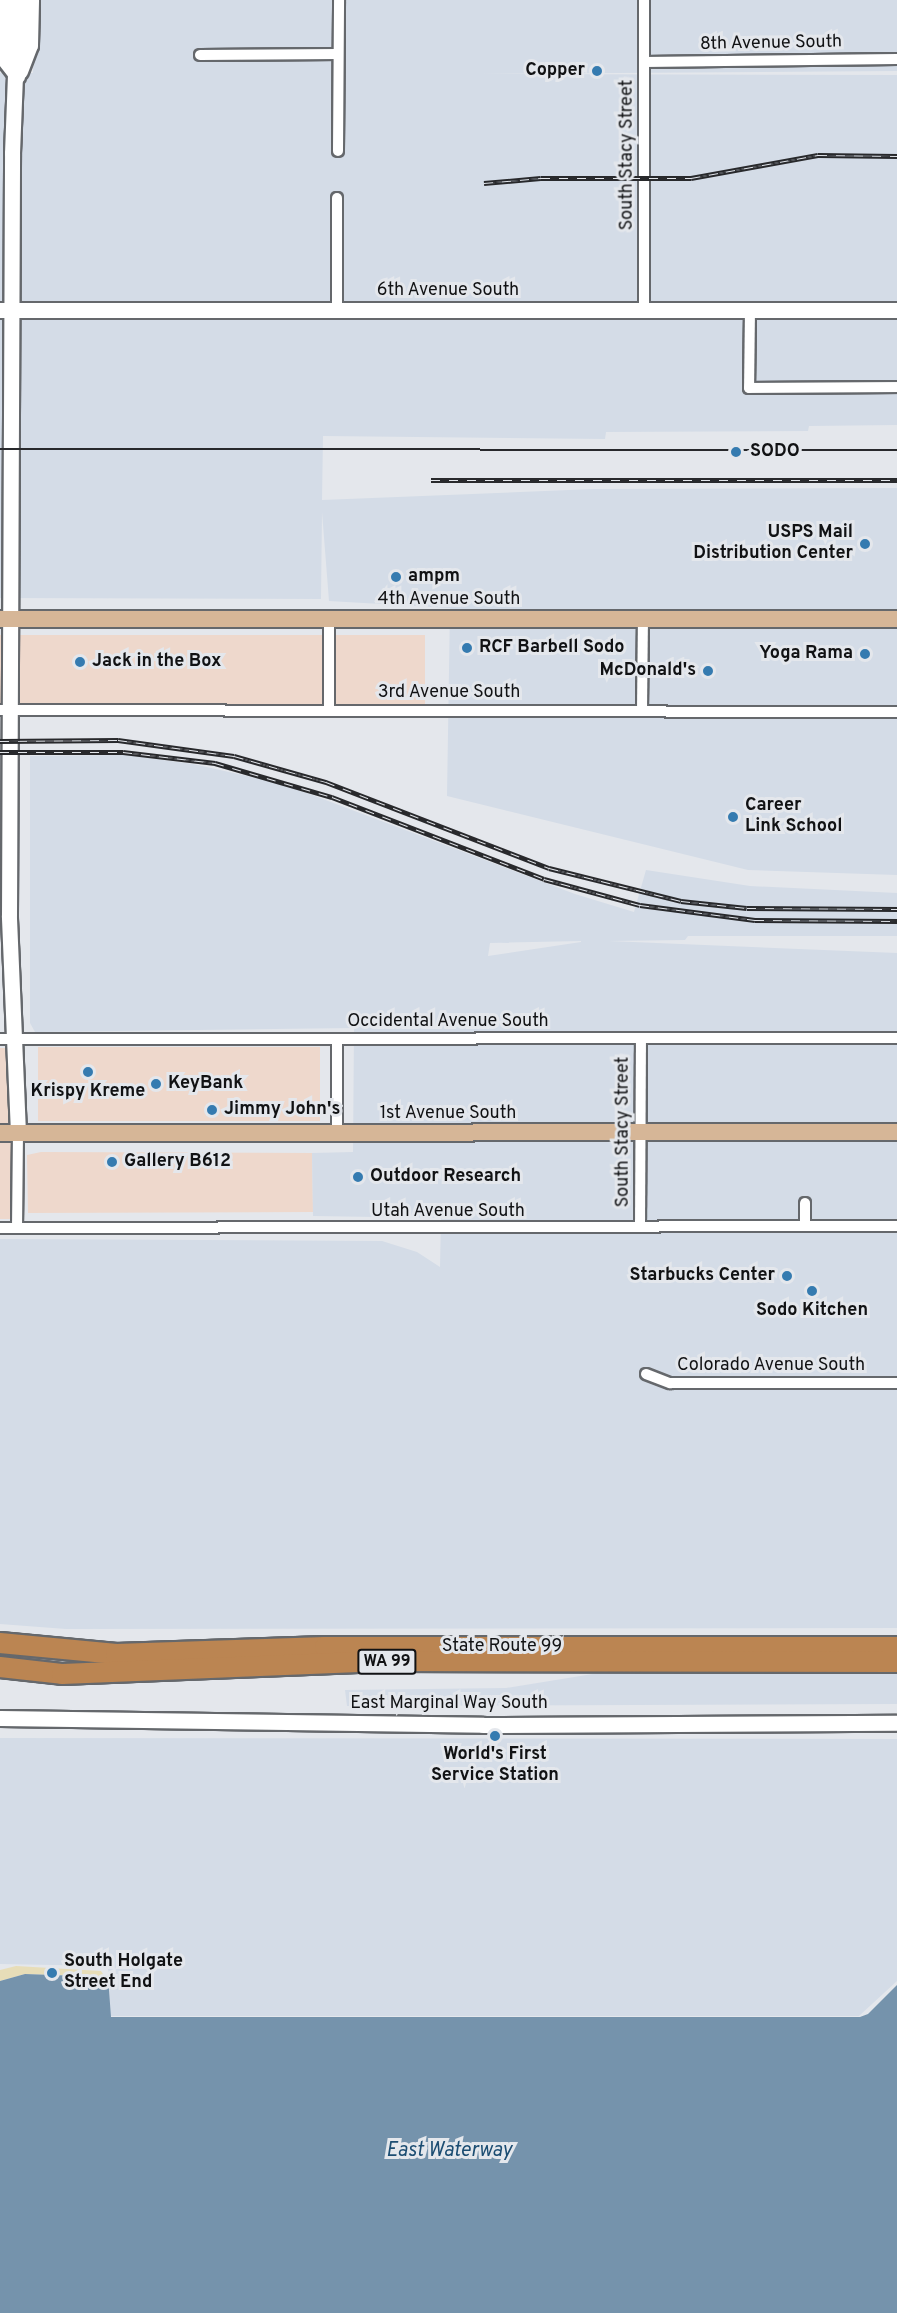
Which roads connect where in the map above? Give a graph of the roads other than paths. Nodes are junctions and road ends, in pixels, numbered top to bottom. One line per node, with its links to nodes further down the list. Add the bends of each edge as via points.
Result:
1 (4, 0): 8 (main road)
2 (18, 0): 11 (main road)
3 (31, 0): 11 (main road, via 30,45)
4 (339, 0): 6 (street)
5 (644, 0): 10 (street, South Stacy Street)
6 (335, 54): 7 (street); 12 (street)
7 (200, 55)
8 (2, 58): 11 (main road)
9 (897, 59): 10 (street, 8th Avenue South)
10 (645, 62): 15 (street, South Stacy Street)
11 (17, 76): 14 (main road)
12 (338, 151)
13 (337, 198): 18 (street)
14 (6, 310): 18 (main road, 6th Avenue South); 20 (main road)
15 (644, 310): 16 (main road, 6th Avenue South); 18 (main road, 6th Avenue South)
16 (750, 310): 17 (main road, 6th Avenue South); 19 (street, via 749,388)
17 (897, 310)
18 (337, 311)
19 (897, 387)
20 (6, 619): 21 (main road, 4th Avenue South); 25 (main road)
21 (329, 619): 23 (main road, 4th Avenue South); 24 (street)
22 (897, 619): 23 (main road, 4th Avenue South)
23 (643, 620): 26 (street)
24 (329, 709): 25 (street, 3rd Avenue South); 26 (street, 3rd Avenue South)
25 (6, 710): 30 (main road, via 9,915)
26 (642, 710): 27 (street, 3rd Avenue South)
27 (897, 712)
28 (897, 1038): 32 (street, Occidental Avenue South)
29 (0, 1039): 30 (street, Occidental Avenue South)
30 (16, 1039): 31 (street, Occidental Avenue South); 36 (main road)
31 (337, 1039): 32 (street, Occidental Avenue South); 37 (street)
32 (641, 1039): 33 (street, South Stacy Street)
33 (640, 1132): 34 (main road, 1st Avenue South); 37 (main road, 1st Avenue South); 39 (street, South Stacy Street)
34 (897, 1132)
35 (0, 1133): 36 (main road, 1st Avenue South)
36 (18, 1133): 37 (main road, 1st Avenue South); 43 (street)
37 (337, 1133)
38 (805, 1203): 40 (street)
39 (640, 1226): 40 (street, Utah Avenue South); 43 (street, Utah Avenue South)
40 (805, 1226): 41 (street, Utah Avenue South)
41 (897, 1226)
42 (0, 1228): 43 (street, Utah Avenue South)
43 (17, 1228)
44 (646, 1374): 45 (street, Colorado Avenue South, via 670,1383)
45 (897, 1383)
46 (0, 1643): 47 (highway, State Route 99 / WA 99, via 116,1654 326,1647)
47 (897, 1647)
48 (897, 1662): 49 (highway, State Route 99 / WA 99, via 390,1662 62,1674)
49 (0, 1667)
50 (0, 1718): 51 (main road, East Marginal Way South, via 483,1725)
51 (897, 1723)

